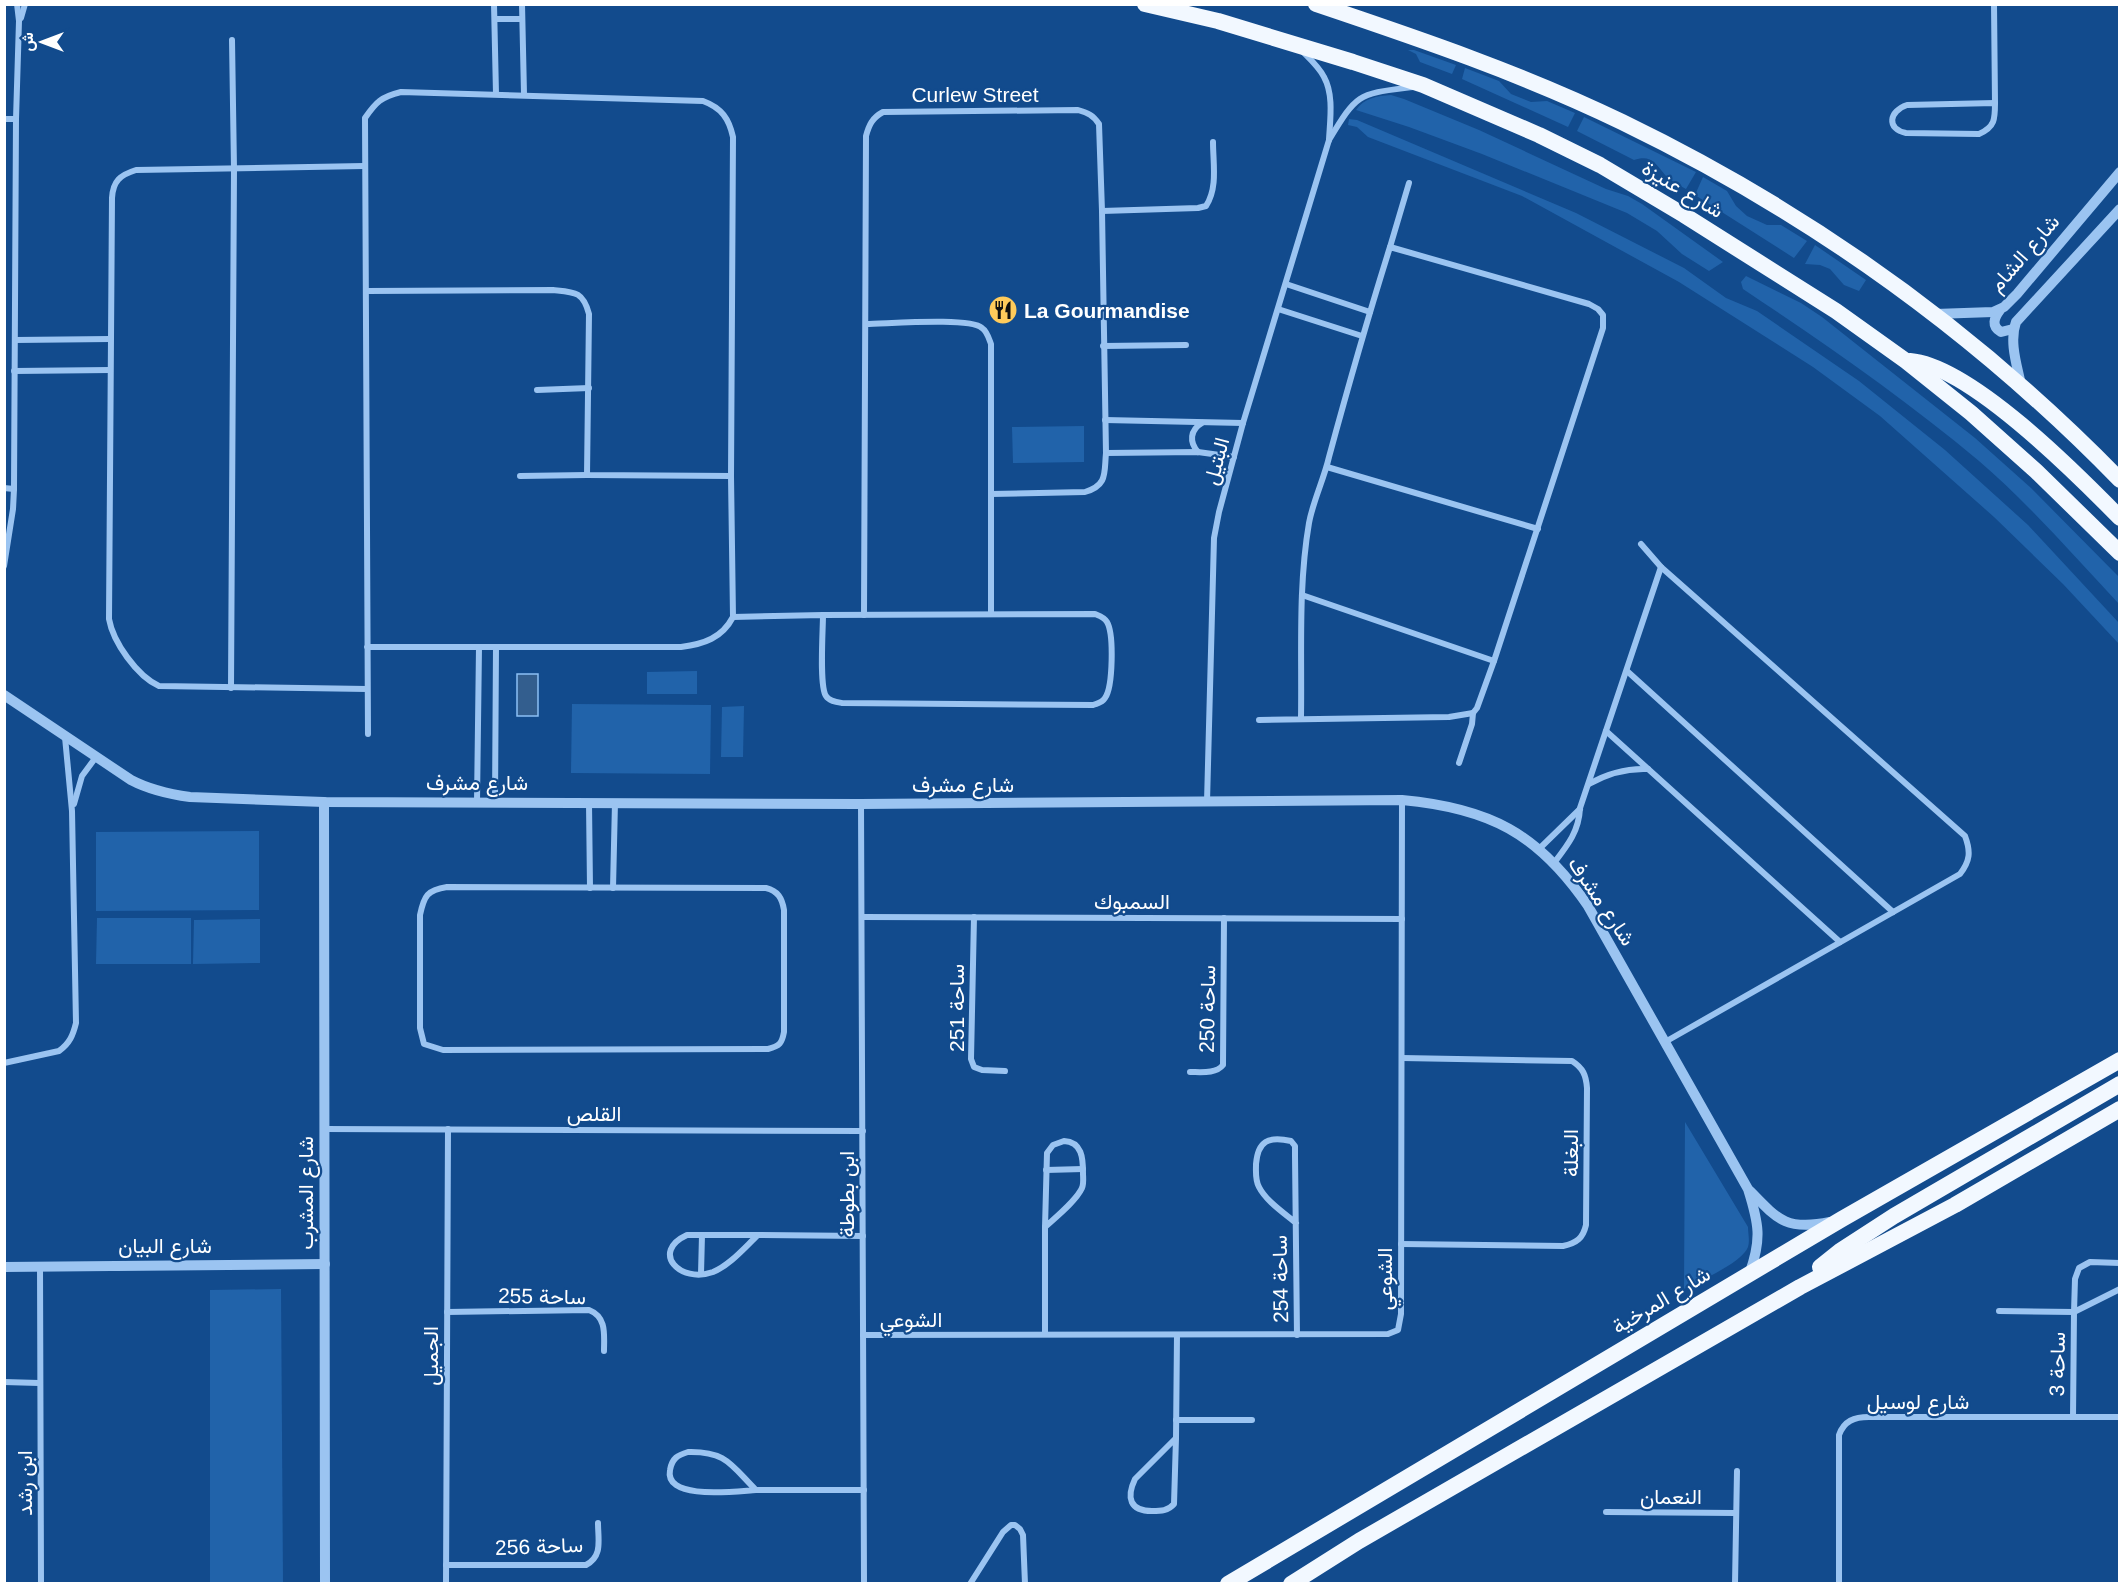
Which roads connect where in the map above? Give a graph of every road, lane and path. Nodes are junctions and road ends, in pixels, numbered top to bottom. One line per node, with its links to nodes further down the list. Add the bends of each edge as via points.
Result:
1 (17, 4): 10 (street)
2 (25, 4): 10 (street)
3 (494, 4): 8 (street)
4 (522, 4): 9 (street)
5 (1145, 4): 12 (highway, شارع عنيزة)
6 (1316, 4): 33 (highway, شارع عنيزة, via 1491,66 1622,122 1772,202)
7 (1994, 4): 16 (street)
8 (495, 19): 9 (street); 14 (street)
9 (522, 19): 15 (street)
10 (20, 21): 18 (street)
11 (232, 40): 22 (street)
12 (1298, 46): 13 (highway, شارع عنيزة); 19 (street, البتيل, via 1327,84 1331,108)
13 (1423, 85): 19 (street, البتيل, via 1359,98); 41 (highway, شارع عنيزة, via 1600,165 1827,305)
14 (496, 94): 15 (street); 21 (street, via 401,92 385,96 365,118)
15 (524, 94): 56 (street, via 703,101 714,105 730,124)
16 (1995, 103): 16 (street, via 1993,125 1979,134 1906,133 1894,127 1892,121 1894,113 1907,105)
17 (4, 119): 18 (street)
18 (16, 119): 38 (street)
19 (1329, 140): 28 (street, البتيل)
20 (1213, 142): 26 (street, via 1213,188 1206,206)
21 (364, 166): 22 (street); 29 (street)
22 (234, 169): 37 (street, via 136,170 118,178 112,198); 77 (street)
23 (2120, 172): 31 (street, شارع الشام)
24 (1409, 183): 27 (street)
25 (2120, 209): 35 (street, شارع الشام, via 2019,316)
26 (1102, 211): 34 (street, Curlew Street, via 1101,134 1099,124 1088,112 883,112 875,116 866,136); 40 (street, Curlew Street)
27 (1390, 248): 32 (street); 62 (street, via 1589,304 1603,315 1603,328)
28 (1286, 284): 30 (street, البتيل); 32 (street)
29 (367, 291): 45 (street, via 553,290 580,295 589,314); 72 (street)
30 (1278, 309): 36 (street); 49 (street, البتيل)
31 (2000, 309): 33 (street, شارع الشام, via 1989,313); 35 (street, via 1994,317 1996,329)
32 (1370, 312): 36 (street)
33 (1935, 314): 44 (highway, شارع عنيزة)
34 (866, 324): 60 (street, via 962,322 982,327 991,344); 70 (street, Curlew Street)
35 (2013, 329): 44 (street)
36 (1362, 336): 53 (street)
37 (110, 339): 38 (street); 42 (street)
38 (15, 340): 43 (street)
39 (1186, 345): 40 (street)
40 (1103, 346): 47 (street, Curlew Street)
41 (1906, 361): 61 (highway, via 1935,367 1970,386 2038,440); 64 (highway, شارع عنيزة, via 2036,471)
42 (110, 370): 43 (street); 77 (street, via 111,632 149,682 159,686)
43 (14, 371): 59 (street)
44 (2021, 385): 57 (highway, شارع عنيزة)
45 (589, 388): 46 (street); 54 (street)
46 (537, 390)
47 (1105, 420): 48 (street); 51 (street, Curlew Street)
48 (1202, 423): 49 (street); 50 (street, via 1192,436)
49 (1243, 423): 52 (street, البتيل)
50 (1198, 452): 51 (street); 52 (street)
51 (1106, 453): 60 (street, Curlew Street, via 1103,480 1095,489)
52 (1234, 457): 96 (street, البتيل, via 1214,538)
53 (1327, 467): 62 (street); 67 (street, via 1310,521)
54 (587, 475): 55 (street); 56 (street)
55 (520, 476)
56 (731, 476): 71 (street)
57 (2120, 480)
58 (4, 488): 59 (street)
59 (14, 489): 65 (street)
60 (991, 494): 68 (street)
61 (2120, 518)
62 (1538, 529): 75 (street)
63 (1641, 544): 66 (street)
64 (2120, 553)
65 (4, 566)
66 (1661, 567): 76 (street); 104 (street, via 1965,836 1970,849 1968,863 1960,874)
67 (1302, 595): 75 (street); 81 (street)
68 (991, 614): 69 (street, via 1095,614 1104,618 1110,635 1107,696 1093,705 832,701 826,697 822,684); 70 (street)
69 (823, 615): 70 (street); 71 (street)
70 (864, 615)
71 (733, 617): 74 (street, via 716,638 700,645)
72 (367, 647): 73 (street); 78 (street)
73 (479, 647): 74 (street); 92 (street)
74 (496, 647): 93 (street)
75 (1494, 661): 80 (street)
76 (1627, 671): 83 (street); 104 (street)
77 (231, 688): 78 (street)
78 (367, 689): 84 (street)
79 (4, 695): 85 (street, شارع مشرف)
80 (1473, 713): 81 (street, via 1449,717); 87 (street)
81 (1301, 718): 82 (street)
82 (1259, 720)
83 (1606, 731): 88 (street); 89 (street)
84 (368, 734)
85 (65, 737): 86 (street, شارع مشرف); 99 (street)
86 (96, 757): 91 (street, شارع مشرف, via 131,780 168,794); 99 (street, via 82,776)
87 (1459, 763)
88 (1648, 769): 89 (street, via 1607,774); 109 (street)
89 (1588, 784): 98 (street)
90 (1402, 800): 96 (street, شارع مشرف); 100 (street, شارع مشرف, via 1477,814 1517,832); 108 (street, الشوعي)
91 (324, 802): 92 (street, شارع مشرف); 118 (street, شارع المشرب)
92 (477, 802): 93 (street, شارع مشرف)
93 (495, 802): 94 (street, شارع مشرف)
94 (589, 802): 95 (street, شارع مشرف); 102 (street)
95 (615, 802): 97 (street, شارع مشرف); 103 (street)
96 (1207, 802): 97 (street, شارع مشرف)
97 (861, 804): 105 (street, ابن بطوطة)
98 (1580, 808): 100 (street); 101 (street, via 1576,832)
99 (72, 811): 113 (street, via 76,1023 67,1045 59,1051)
100 (1539, 849): 101 (street, شارع مشرف)
101 (1554, 863): 110 (street, شارع مشرف, via 1588,906)
102 (590, 888): 103 (street); 103 (street, via 447,887 427,894 420,915 420,1028 424,1044 443,1050 779,1046 784,1032 784,910 779,894 766,888)
103 (613, 888)
104 (1893, 912): 109 (street)
105 (862, 917): 106 (street, السمبوك); 120 (street, ابن بطوطة)
106 (974, 917): 107 (street, السمبوك); 114 (street, ساحة 251, via 971,1059 974,1067 982,1070)
107 (1224, 918): 108 (street, السمبوك); 115 (street, ساحة 250, via 1223,1065 1220,1070)
108 (1402, 919): 111 (street, الشوعي)
109 (1840, 942): 110 (street)
110 (1665, 1042): 123 (street, شارع مشرف)
111 (1402, 1058): 130 (street, الشوعي); 130 (street, البغلة, via 1572,1061 1586,1075 1587,1100 1586,1225 1579,1240 1563,1245)
112 (2120, 1060): 124 (highway, شارع المرخية)
113 (4, 1063)
114 (1005, 1071)
115 (1190, 1072)
116 (2120, 1084): 137 (highway, via 1885,1222 1840,1251)
117 (2120, 1110): 137 (highway)
118 (324, 1129): 119 (street, القلص); 132 (street, شارع المشرب)
119 (448, 1129): 120 (street, القلص); 140 (street, الجميل)
120 (863, 1131): 129 (street, ابن بطوطة)
121 (1083, 1169): 122 (street); 122 (street, via 1083,1154 1071,1141 1064,1141 1053,1145 1047,1154); 126 (street, via 1082,1188)
122 (1046, 1170): 126 (street)
123 (1748, 1189): 124 (street, شارع مشرف, via 1780,1220 1797,1226); 136 (street, شارع مشرف, via 1758,1232)
124 (1842, 1219): 136 (highway, شارع المرخية)
125 (1296, 1223): 125 (street, ساحة 254, via 1294,1146 1291,1141 1267,1141 1257,1154 1258,1187); 145 (street, ساحة 254)
126 (1046, 1227): 142 (street)
127 (702, 1235): 128 (street); 135 (street); 135 (street, via 679,1239 670,1255 678,1270)
128 (758, 1235): 129 (street); 135 (street, via 724,1266)
129 (863, 1236): 143 (street, ابن بطوطة)
130 (1401, 1244): 145 (street, الشوعي, via 1398,1330 1388,1334)
131 (2120, 1263): 141 (street, ساحة 3, via 2090,1262 2079,1268)
132 (325, 1264): 133 (street, شارع البيان); 162 (street, شارع المشرب)
133 (40, 1266): 134 (street, شارع البيان); 148 (street, ابن رشد)
134 (4, 1267)
135 (701, 1274)
136 (1749, 1275): 167 (highway, شارع المرخية)
137 (1800, 1287): 168 (highway)
138 (2120, 1289): 141 (street, ساحة 3)
139 (2000, 1311): 141 (street, ساحة 3)
140 (447, 1312): 146 (street, ساحة 255, via 589,1310 598,1315 603,1325); 160 (street, الجميل)
141 (2074, 1312): 149 (street, ساحة 3)
142 (1046, 1334): 143 (street, الشوعي); 144 (street, الشوعي)
143 (863, 1335): 156 (street, ابن بطوطة)
144 (1177, 1335): 145 (street, الشوعي); 151 (street)
145 (1297, 1335)
146 (604, 1351)
147 (4, 1382): 148 (street)
148 (39, 1383): 161 (street, ابن رشد)
149 (2073, 1417): 150 (street, شارع لوسيل); 170 (street, شارع لوسيل, via 1850,1419 1839,1435)
150 (2120, 1417)
151 (1176, 1420): 152 (street); 153 (street)
152 (1252, 1420)
153 (1176, 1437): 153 (street, via 1174,1504 1161,1511 1139,1510 1131,1500 1135,1479)
154 (1737, 1471): 158 (street)
155 (756, 1490): 155 (street, via 696,1492 678,1488 669,1476 672,1461 688,1452 713,1453 724,1458); 156 (street)
156 (864, 1490): 164 (street, ابن بطوطة)
157 (1606, 1512): 158 (street, النعمان)
158 (1736, 1513): 169 (street)
159 (598, 1523): 160 (street, ساحة 256, via 598,1553 586,1565)
160 (446, 1565): 163 (street, الجميل)
161 (41, 1584)
162 (325, 1584)
163 (446, 1584)
164 (864, 1584)
165 (970, 1584): 166 (street, via 1003,1532 1015,1525 1023,1535)
166 (1025, 1584)
167 (1228, 1584)
168 (1291, 1584)
169 (1735, 1584)
170 (1839, 1584)

